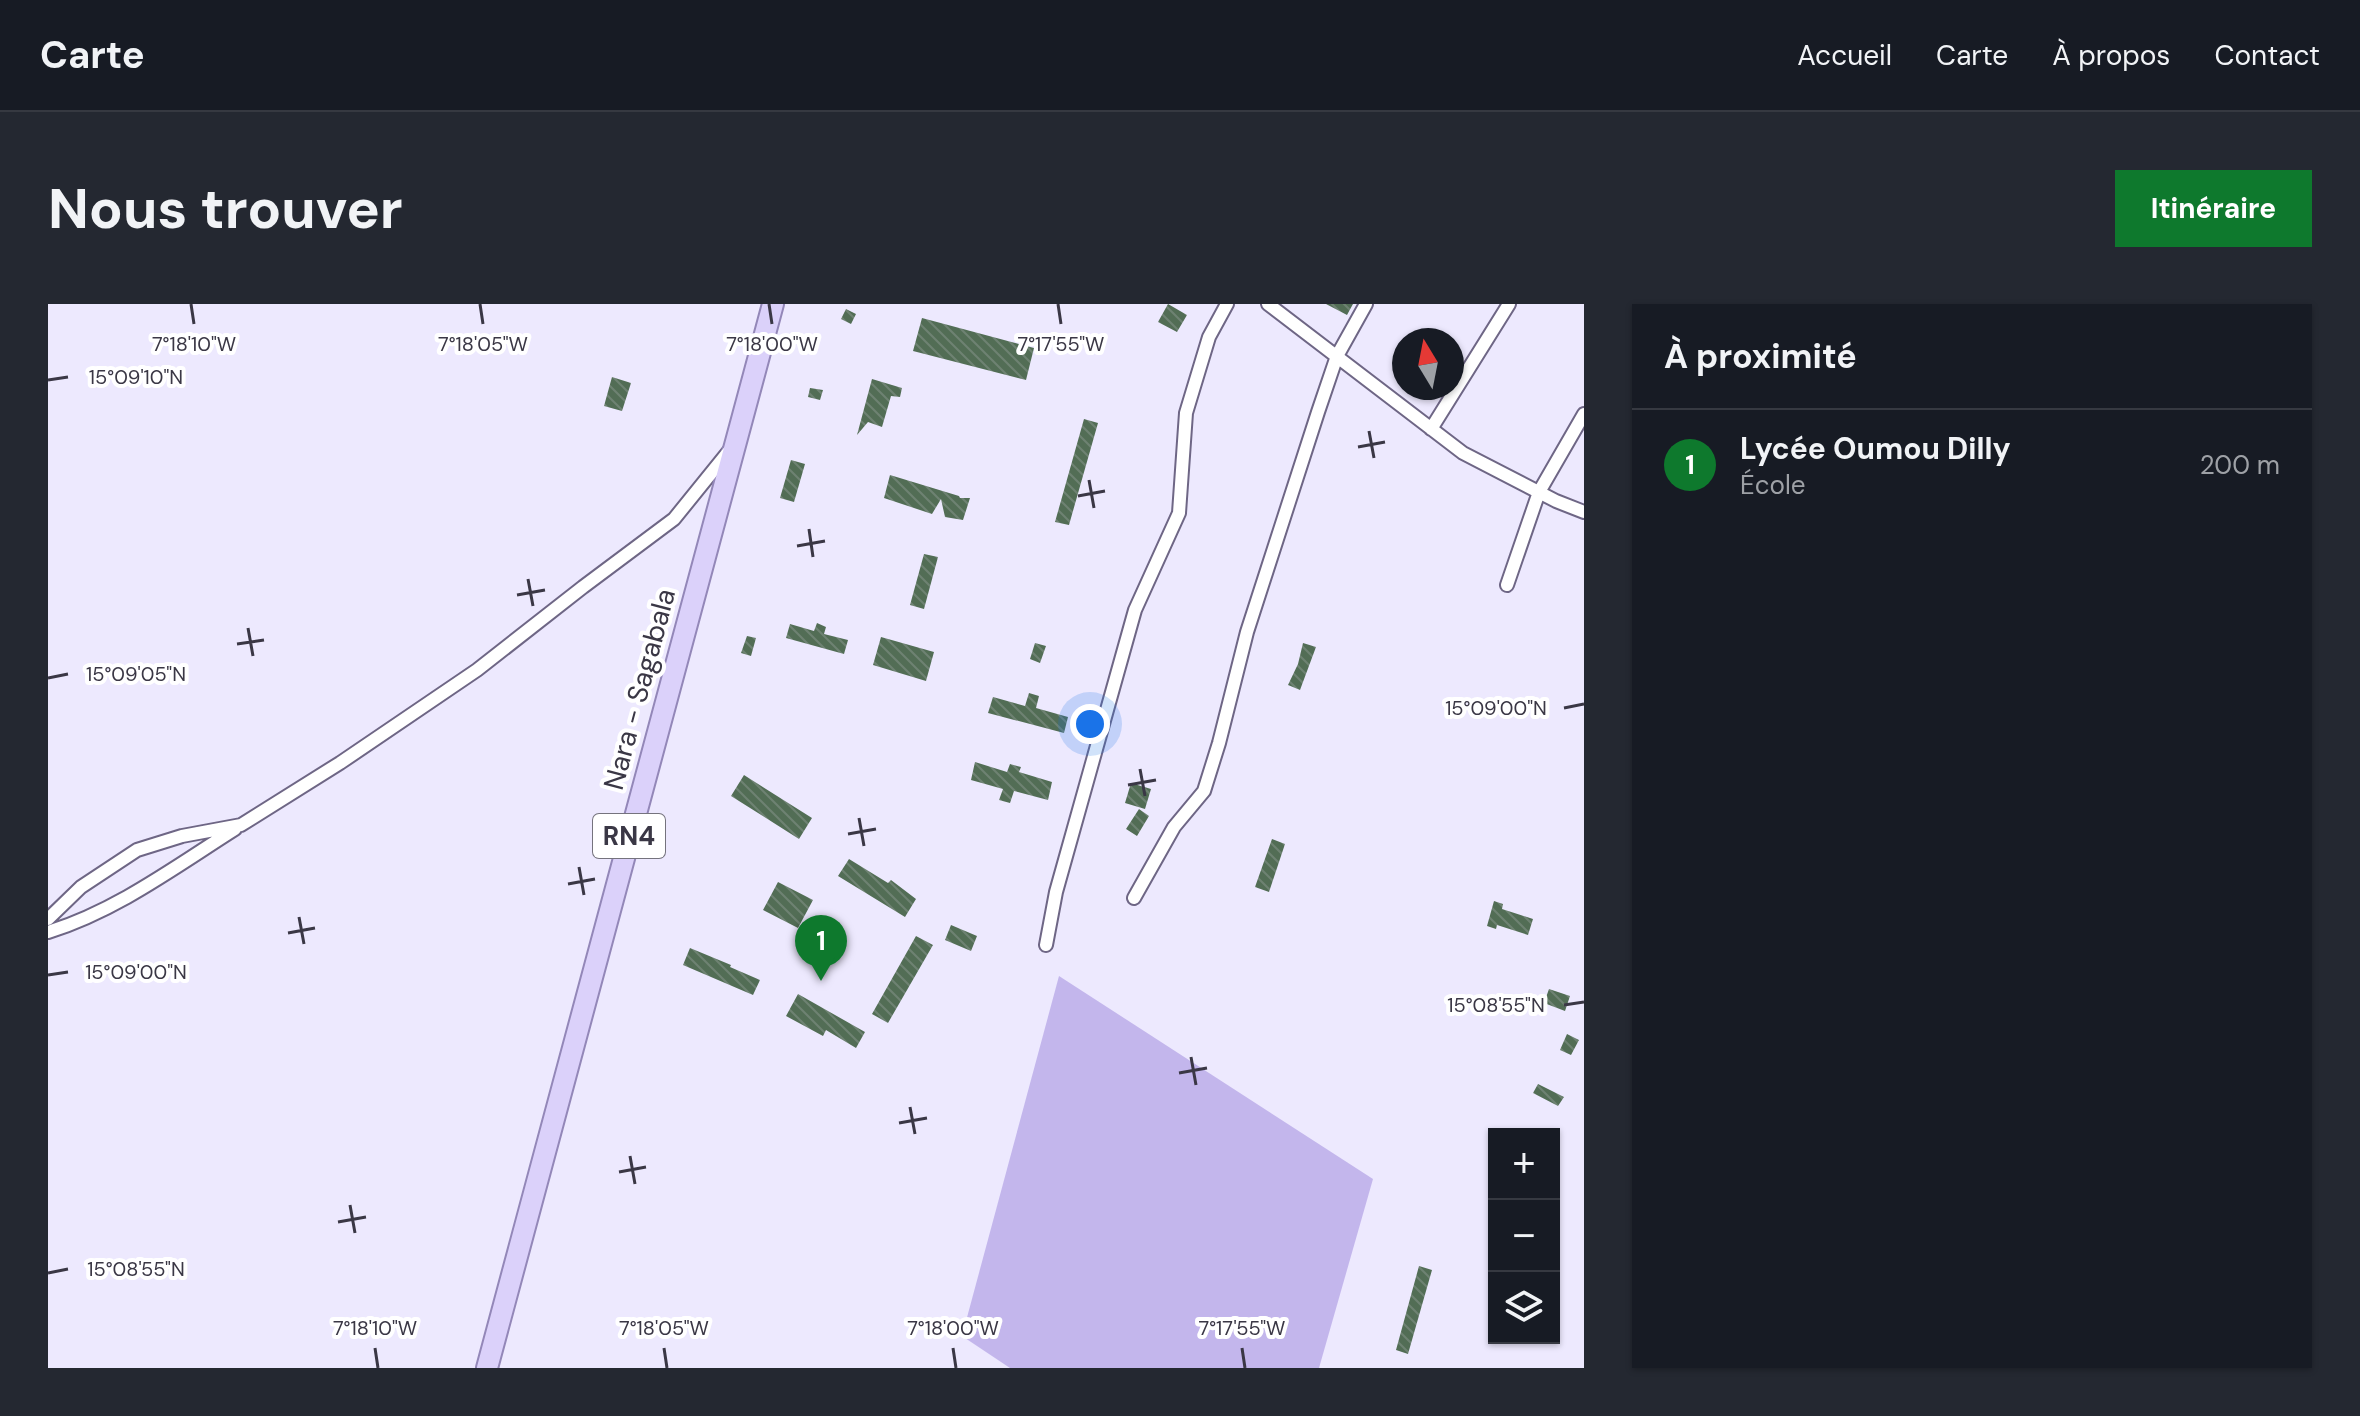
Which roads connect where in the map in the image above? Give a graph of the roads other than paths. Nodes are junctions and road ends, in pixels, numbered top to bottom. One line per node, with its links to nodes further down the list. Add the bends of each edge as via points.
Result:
1 (773, 304): 9 (main road, Nara - Sagabala / RN4)
2 (1227, 304): 17 (street, via 1209,337 1186,413 1179,513 1135,610)
3 (1268, 304): 6 (street)
4 (1366, 304): 6 (street)
5 (1509, 304): 8 (street)
6 (1337, 356): 8 (street); 14 (street, via 1247,632 1204,791 1174,827)
7 (1584, 414): 10 (street)
8 (1431, 429): 10 (street, via 1463,453)
9 (734, 446): 13 (street, via 674,519 477,670); 18 (main road, Nara - Sagabala / RN4)
10 (1539, 492): 11 (street); 12 (street)
11 (1584, 512)
12 (1507, 585)
13 (241, 825): 15 (street, via 137,850 81,887); 16 (street, via 79,923)
14 (1134, 898)
15 (48, 919)
16 (48, 932)
17 (1046, 945)
18 (487, 1368)

